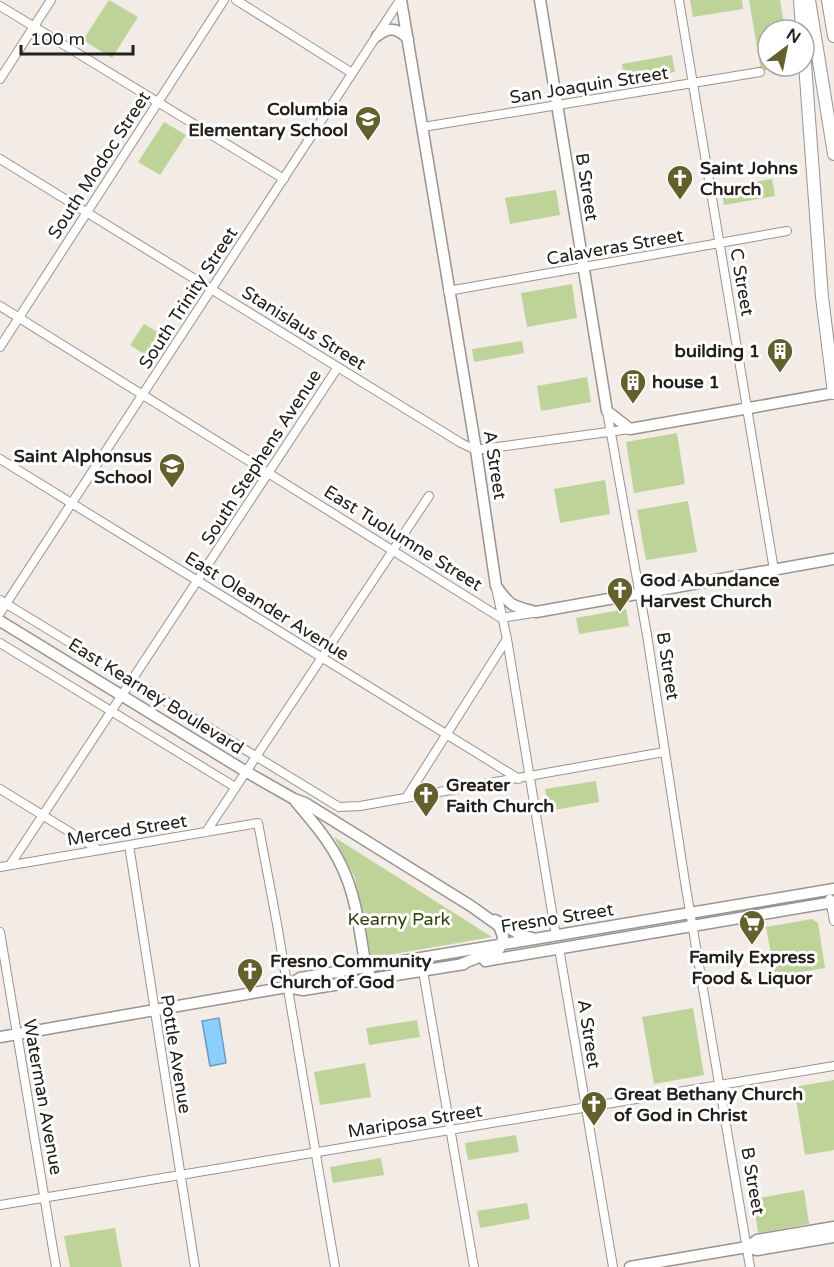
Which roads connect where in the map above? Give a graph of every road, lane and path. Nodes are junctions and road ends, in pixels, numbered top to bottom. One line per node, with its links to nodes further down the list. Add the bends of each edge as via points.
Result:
1 (51, 0): 12 (street)
2 (225, 0): 21 (street, South Modoc Street)
3 (236, 0): 17 (street)
4 (401, 0): 13 (street, South Trinity Street); 15 (main road, A Street)
5 (540, 0): 22 (main road, B Street)
6 (679, 0): 20 (street, C Street)
7 (800, 0): 11 (highway)
8 (809, 0): 24 (highway)
9 (828, 0): 14 (highway)
10 (0, 6): 12 (street)
11 (801, 18)
12 (34, 27): 19 (street); 21 (street)
13 (377, 36): 15 (main road, via 384,30 395,29); 17 (street, South Trinity Street)
14 (834, 36)
15 (408, 39): 23 (main road, A Street)
16 (756, 73): 20 (street, San Joaquin Street)
17 (352, 74): 26 (street, South Trinity Street)
18 (806, 78): 37 (highway, via 822,297)
19 (0, 79)
20 (693, 83): 22 (street, San Joaquin Street); 29 (street, C Street)
21 (157, 103): 26 (street); 27 (street, South Modoc Street)
22 (558, 105): 23 (street, San Joaquin Street); 30 (main road, B Street)
23 (423, 127): 32 (main road, A Street)
24 (834, 154)
25 (0, 159): 27 (street, Stanislaus Street)
26 (284, 178): 31 (street, South Trinity Street)
27 (87, 212): 31 (street, Stanislaus Street); 34 (street, South Modoc Street)
28 (787, 231): 29 (street, Calaveras Street)
29 (720, 243): 30 (street, Calaveras Street); 39 (street, C Street)
30 (583, 268): 32 (street, Calaveras Street); 40 (main road, B Street)
31 (212, 289): 36 (street, Stanislaus Street); 38 (street, South Trinity Street)
32 (448, 291): 43 (main road, A Street)
33 (0, 306): 34 (street, East Tuolumne Street)
34 (19, 318): 35 (street, South Modoc Street); 38 (street, East Tuolumne Street)
35 (0, 347)
36 (338, 367): 43 (street, Stanislaus Street); 45 (street, South Stephens Avenue)
37 (834, 394): 39 (main road)
38 (142, 395): 45 (street, East Tuolumne Street); 47 (street, South Trinity Street)
39 (747, 407): 41 (main road); 50 (street, C Street)
40 (607, 411): 41 (main road); 42 (street, B Street)
41 (630, 429): 42 (street)
42 (611, 430): 43 (street); 53 (street, B Street)
43 (476, 450): 52 (main road, A Street)
44 (0, 459): 47 (street, East Oleander Avenue)
45 (268, 473): 48 (street, East Tuolumne Street); 51 (street, South Stephens Avenue)
46 (429, 496): 48 (street)
47 (72, 503): 51 (street, East Oleander Avenue); 54 (street, South Trinity Street)
48 (392, 550): 57 (street, East Tuolumne Street); 61 (street)
49 (834, 559): 50 (main road)
50 (774, 570): 53 (main road)
51 (197, 580): 61 (street, East Oleander Avenue); 62 (street, South Stephens Avenue)
52 (496, 586): 55 (main road, via 507,603); 57 (street, A Street)
53 (639, 593): 55 (main road); 66 (street, B Street)
54 (3, 602): 56 (street, South Trinity Street); 62 (street, East Kearney Boulevard)
55 (536, 612): 57 (street)
56 (0, 613)
57 (501, 618): 59 (street, A Street)
58 (0, 621): 63 (main road, East Kearney Boulevard)
59 (507, 639): 65 (street); 69 (street, A Street)
60 (0, 643): 64 (street, East Kearney Boulevard)
61 (322, 657): 65 (street, East Oleander Avenue); 67 (street)
62 (131, 681): 63 (street, South Stephens Avenue); 67 (street, East Kearney Boulevard)
63 (122, 695): 64 (street, South Stephens Avenue); 68 (main road, East Kearney Boulevard)
64 (111, 711): 71 (street, East Kearney Boulevard); 75 (street, South Stephens Avenue)
65 (446, 732): 70 (street, East Oleander Avenue); 73 (street)
66 (664, 752): 69 (street); 84 (street, B Street)
67 (255, 756): 68 (street); 73 (street, via 333,804 360,806)
68 (245, 771): 71 (street); 74 (main road, East Kearney Boulevard)
69 (529, 777): 70 (street); 88 (street, A Street)
70 (519, 779): 73 (street)
71 (234, 787): 76 (street)
72 (0, 789): 75 (street)
73 (406, 798)
74 (294, 800): 83 (main road, East Kearney Boulevard, via 305,803); 93 (main road, East Kearney Boulevard, via 321,832 343,869 355,906)
75 (43, 815): 78 (street); 79 (street, South Stephens Avenue)
76 (206, 832): 77 (street, Merced Street); 96 (street, Merced Street, via 258,824)
77 (129, 845): 78 (street, Merced Street); 97 (street, Pottle Avenue)
78 (99, 850): 79 (street, Merced Street)
79 (10, 865): 80 (street, Merced Street)
80 (0, 867)
81 (831, 890): 82 (street); 84 (main road, Fresno Street)
82 (833, 903): 85 (street); 86 (main road, Fresno Street)
83 (471, 906): 89 (main road, via 521,935); 90 (main road, East Kearney Boulevard, via 499,926)
84 (691, 912): 86 (street, B Street); 88 (main road, Fresno Street)
85 (834, 921)
86 (694, 925): 91 (main road, Fresno Street); 101 (street, B Street)
87 (0, 932): 98 (street, Waterman Avenue)
88 (556, 936): 89 (main road, Fresno Street)
89 (536, 939): 90 (main road, Fresno Street)
90 (502, 944): 92 (main road, via 495,952); 93 (main road, Fresno Street)
91 (559, 948): 92 (main road, Fresno Street); 102 (street, A Street)
92 (459, 965): 94 (main road, Fresno Street)
93 (366, 968): 95 (main road); 96 (main road, Fresno Street, via 300,978)
94 (423, 971): 95 (main road, Fresno Street); 103 (street)
95 (380, 978): 96 (main road, Fresno Street, via 303,990)
96 (287, 987): 97 (main road, Fresno Street); 104 (street)
97 (154, 1011): 98 (main road, Fresno Street); 105 (street, Pottle Avenue)
98 (17, 1034): 99 (main road, Fresno Street); 106 (street, Waterman Avenue)
99 (0, 1036)
100 (834, 1066): 101 (street, Mariposa Street)
101 (719, 1085): 102 (street, Mariposa Street); 110 (street, B Street)
102 (585, 1108): 103 (street, Mariposa Street); 115 (street, A Street)
103 (450, 1130): 104 (street, Mariposa Street); 114 (street)
104 (316, 1152): 105 (street, Mariposa Street); 113 (street)
105 (179, 1175): 106 (street, Mariposa Street); 112 (street, Pottle Avenue)
106 (45, 1198): 107 (street, Mariposa Street); 111 (street, Waterman Avenue)
107 (0, 1205)
108 (834, 1227): 110 (main road, via 757,1240)
109 (834, 1237): 110 (main road, via 757,1250)
110 (747, 1247): 116 (main road); 117 (street, B Street)
111 (56, 1267)
112 (195, 1267)
113 (335, 1267)
114 (474, 1267)
115 (613, 1267)
116 (630, 1267)
117 (750, 1267)

